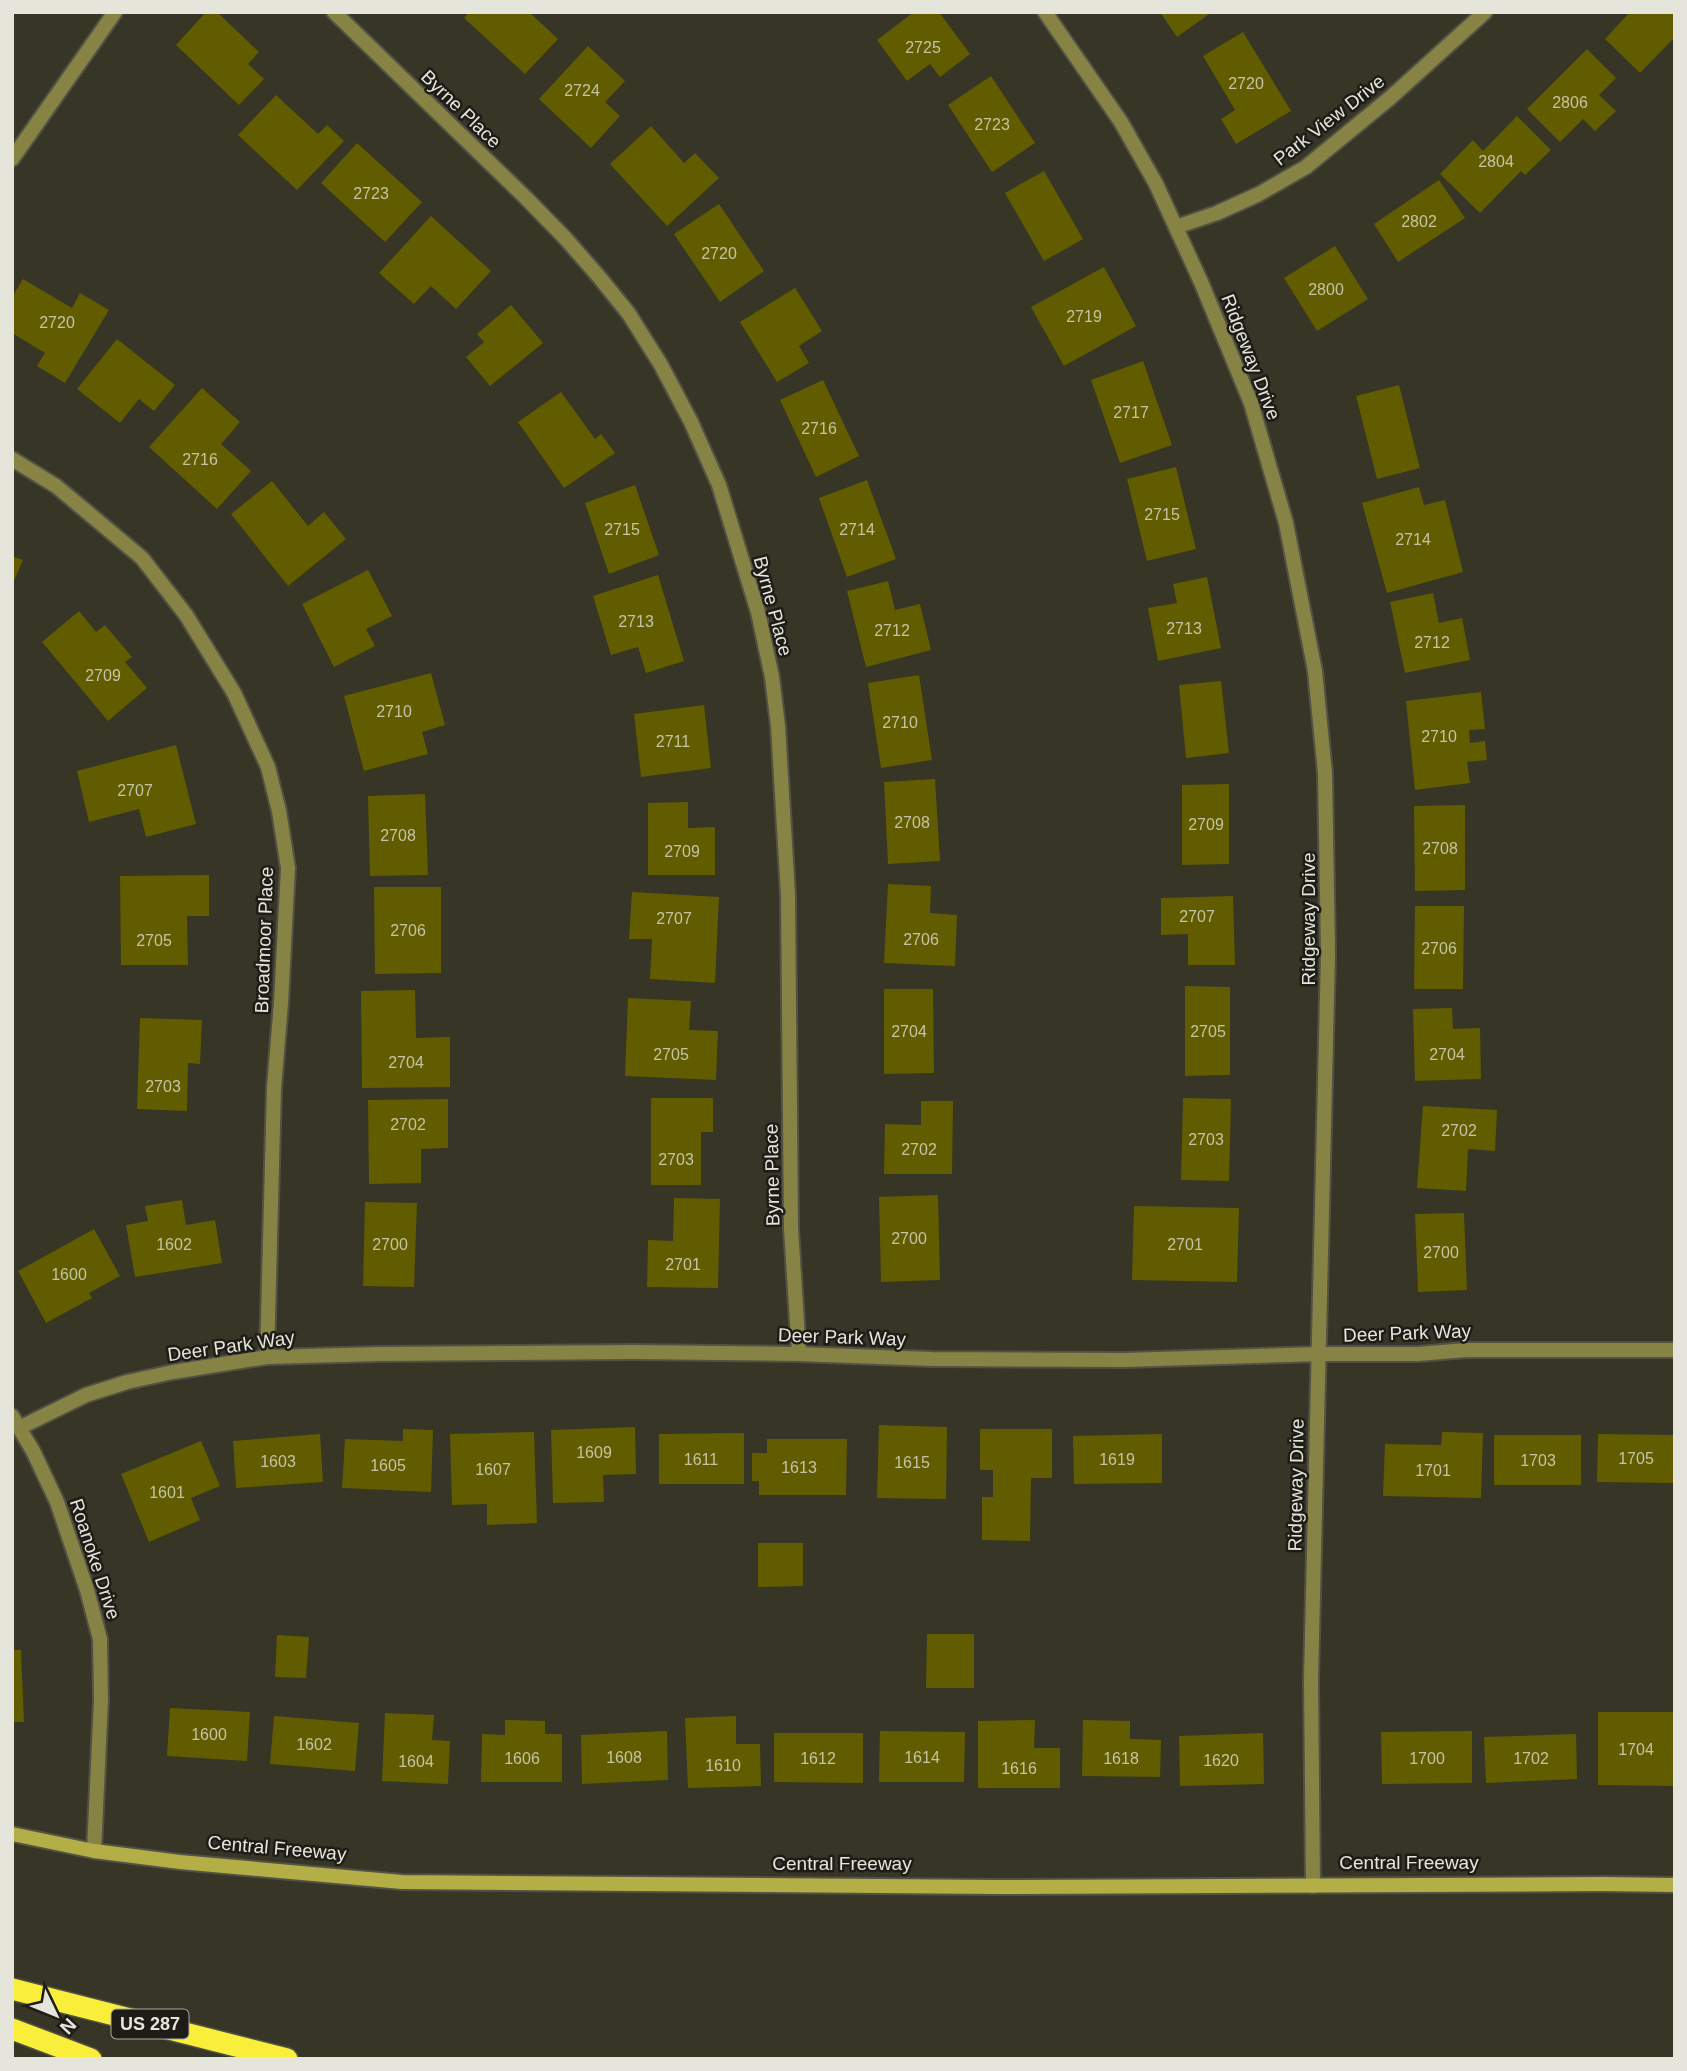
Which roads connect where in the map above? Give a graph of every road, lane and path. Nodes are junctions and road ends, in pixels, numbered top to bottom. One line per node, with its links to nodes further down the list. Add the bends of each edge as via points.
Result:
1 (115, 12): 5 (street)
2 (334, 12): 9 (street, Byrne Place, via 526,198 600,278 661,365 719,485 758,612 778,726 788,895 791,1228)
3 (1045, 12): 6 (street, Ridgeway Drive, via 1121,122)
4 (1485, 12): 6 (street, Park View Drive, via 1306,167 1259,194)
5 (12, 159)
6 (1176, 227): 10 (street, Ridgeway Drive, via 1251,403 1286,523 1315,671 1325,773 1328,940)
7 (12, 459): 11 (street, Broadmoor Place, via 56,486 142,558 186,615 234,693 268,766 288,868 272,1126)
8 (1675, 1350): 10 (street, Deer Park Way)
9 (799, 1354): 10 (street, Deer Park Way, via 1124,1360); 11 (street, Deer Park Way, via 518,1352)
10 (1319, 1354): 16 (street, Ridgeway Drive, via 1311,1680)
11 (267, 1357): 12 (street, Deer Park Way, via 127,1382)
12 (16, 1422): 14 (street, Roanoke Drive, via 57,1502 100,1639)
13 (12, 1834): 14 (main road, Central Freeway)
14 (94, 1851): 16 (main road, Central Freeway, via 402,1882)
15 (1675, 1885): 16 (main road, Central Freeway)
16 (1313, 1886)
17 (12, 1989): 20 (highway, US 287)
18 (12, 2029): 19 (highway)
19 (91, 2059)
20 (287, 2059)

